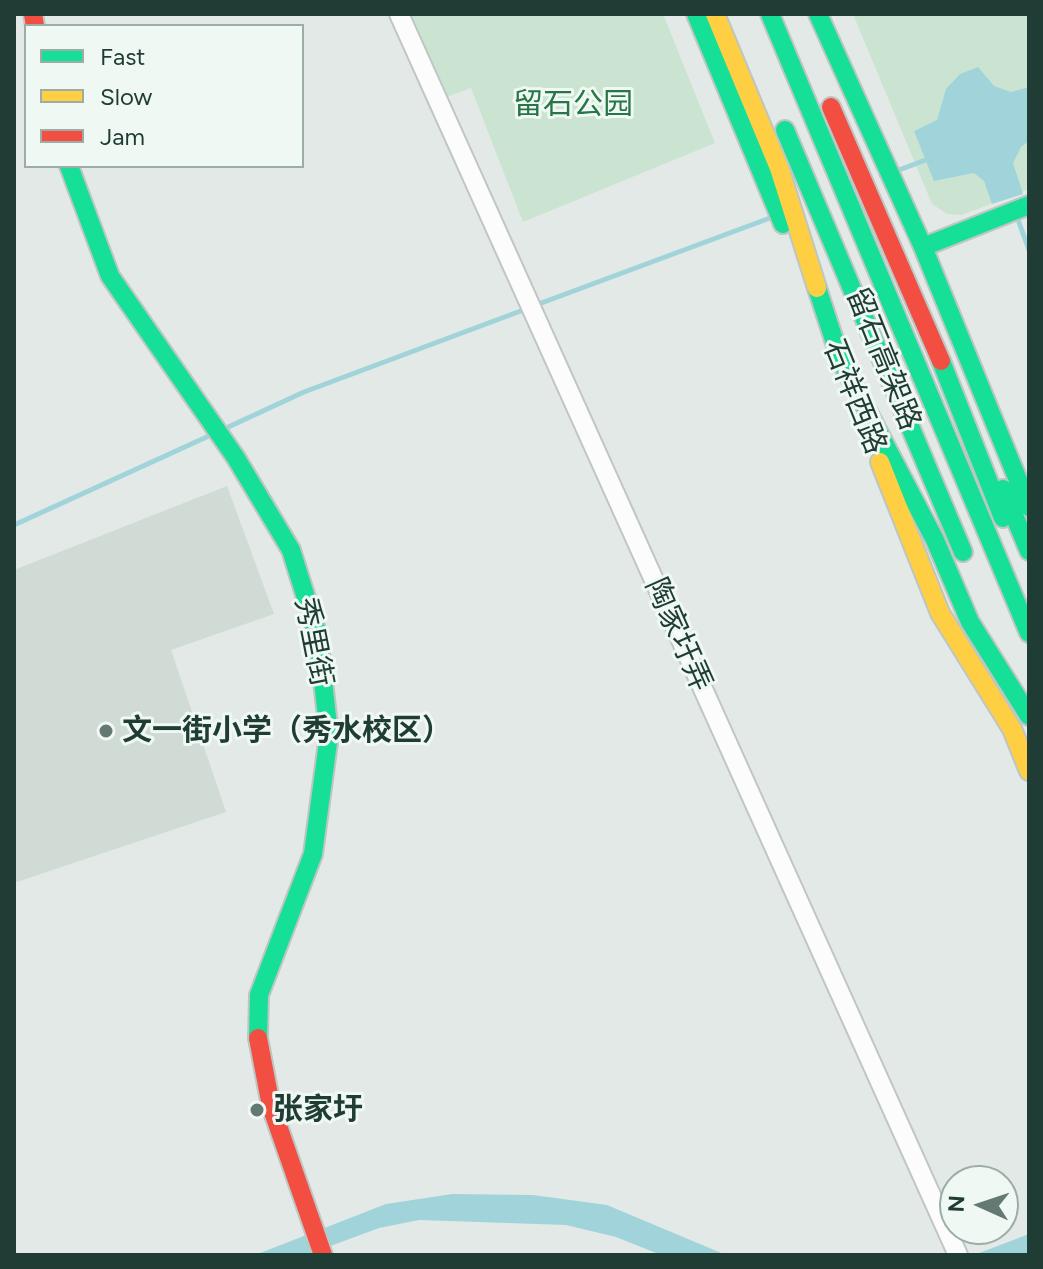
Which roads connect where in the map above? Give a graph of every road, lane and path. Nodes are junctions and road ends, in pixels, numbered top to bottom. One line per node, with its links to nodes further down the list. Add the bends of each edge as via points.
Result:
1 (399, 14): 26 (street, 陶家圩弄)
2 (696, 14): 12 (main road)
3 (715, 14): 12 (main road)
4 (734, 14): 8 (main road)
5 (770, 14): 22 (main road, 留石高架路)
6 (816, 14): 10 (main road)
7 (822, 85): 10 (main road)
8 (766, 87)
9 (782, 124): 19 (main road, 留石高架路)
10 (862, 147): 14 (main road, via 893,182); 16 (main road, via 871,192)
11 (70, 168): 27 (main road, 秀里街, via 110,276 291,550 318,636 329,735 313,854 264,983 258,1048 271,1106)
12 (774, 181): 15 (main road)
13 (1027, 211): 14 (main road)
14 (926, 255): 17 (main road)
15 (841, 361): 24 (main road, via 935,540 970,622); 25 (main road, 石祥西路, via 940,613 1012,729)
16 (973, 440): 18 (main road, via 1001,484); 20 (main road)
17 (1029, 507)
18 (1029, 551)
19 (968, 564)
20 (1029, 588)
21 (992, 621): 23 (main road)
22 (1029, 633)
23 (1029, 706)
24 (1029, 716)
25 (1029, 771)
26 (955, 1248)
27 (323, 1255)

